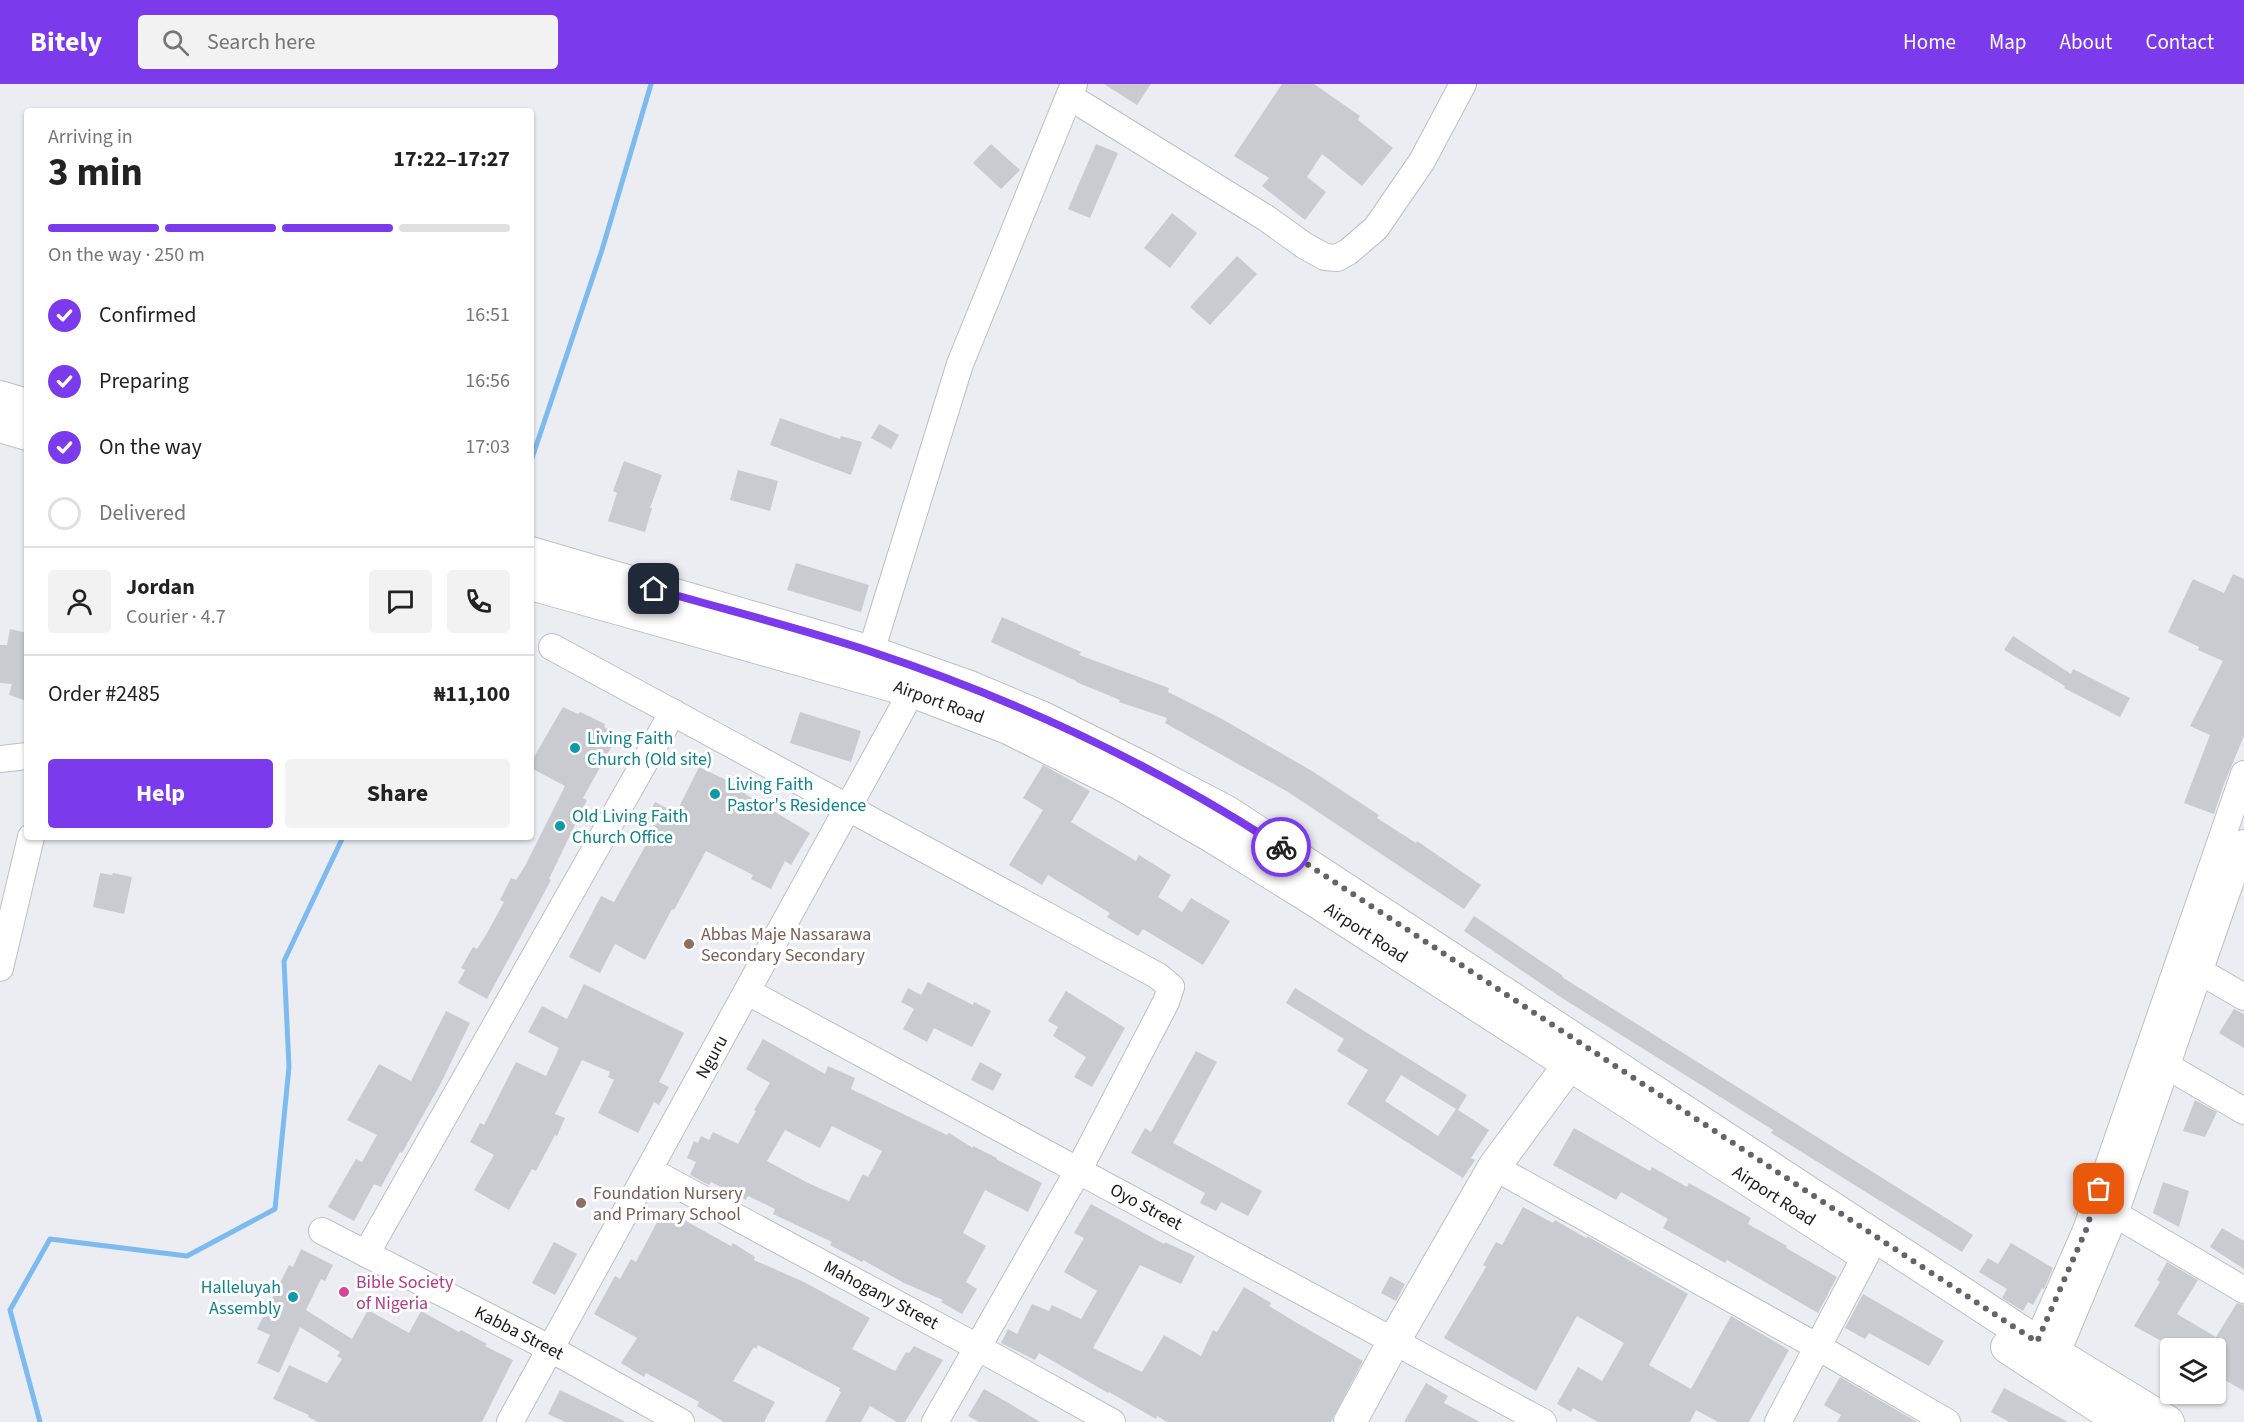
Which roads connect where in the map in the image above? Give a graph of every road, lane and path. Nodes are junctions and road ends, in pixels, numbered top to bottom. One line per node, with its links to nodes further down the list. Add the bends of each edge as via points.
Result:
1 (1463, 84): 2 (street, via 1422,161 1376,228 1337,258 1305,246)
2 (1072, 91): 9 (street, via 960,364)
3 (0, 397): 4 (main road)
4 (24, 404)
5 (0, 426): 6 (main road)
6 (24, 433)
7 (537, 570): 9 (main road, Airport Road)
8 (552, 647): 11 (street)
9 (867, 664): 10 (main road, Airport Road); 37 (main road, Airport Road, via 967,686 1043,718 1227,812)
10 (912, 691): 15 (street, Nguru); 22 (main road, Airport Road, via 1006,727 1119,783 1305,894)
11 (673, 712): 15 (street); 30 (street)
12 (24, 756): 13 (street)
13 (0, 759)
14 (2244, 774): 19 (street)
15 (848, 807): 20 (street, Nguru); 27 (street, via 1158,976 1171,987)
16 (30, 840): 18 (street)
17 (2244, 843): 19 (street)
18 (0, 968)
19 (2189, 968): 21 (street); 23 (street); 37 (street, via 2086,1230)
20 (748, 992): 26 (street, Nguru); 27 (street, Oyo Street)
21 (2244, 997)
22 (1569, 1065): 25 (main road); 31 (main road, Airport Road)
23 (2167, 1066): 24 (street); 28 (street)
24 (2244, 1112)
25 (1494, 1167): 33 (main road); 35 (street)
26 (649, 1170): 34 (street, Mahogany Street); 36 (street, Nguru)
27 (1077, 1170): 33 (street, Oyo Street); 34 (street)
28 (2115, 1214): 32 (street); 37 (street)
29 (322, 1231): 30 (street, Kabba Street)
30 (366, 1254): 36 (street, Kabba Street)
31 (1866, 1255): 35 (street); 37 (main road, Airport Road)
32 (2244, 1290)
33 (1394, 1341): 42 (main road); 43 (street, Oyo Street)
34 (977, 1347): 40 (street); 41 (street, Mahogany Street)
35 (1818, 1347): 44 (street); 45 (street)
36 (551, 1349): 38 (street, Nguru); 39 (street, Kabba Street)
37 (2042, 1357): 46 (main road, Airport Road); 47 (main road, Airport Road)
38 (510, 1422)
39 (681, 1422)
40 (935, 1422)
41 (1112, 1422)
42 (1350, 1422)
43 (1543, 1422)
44 (1778, 1422)
45 (1947, 1422)
46 (2122, 1422)
47 (2168, 1422)

